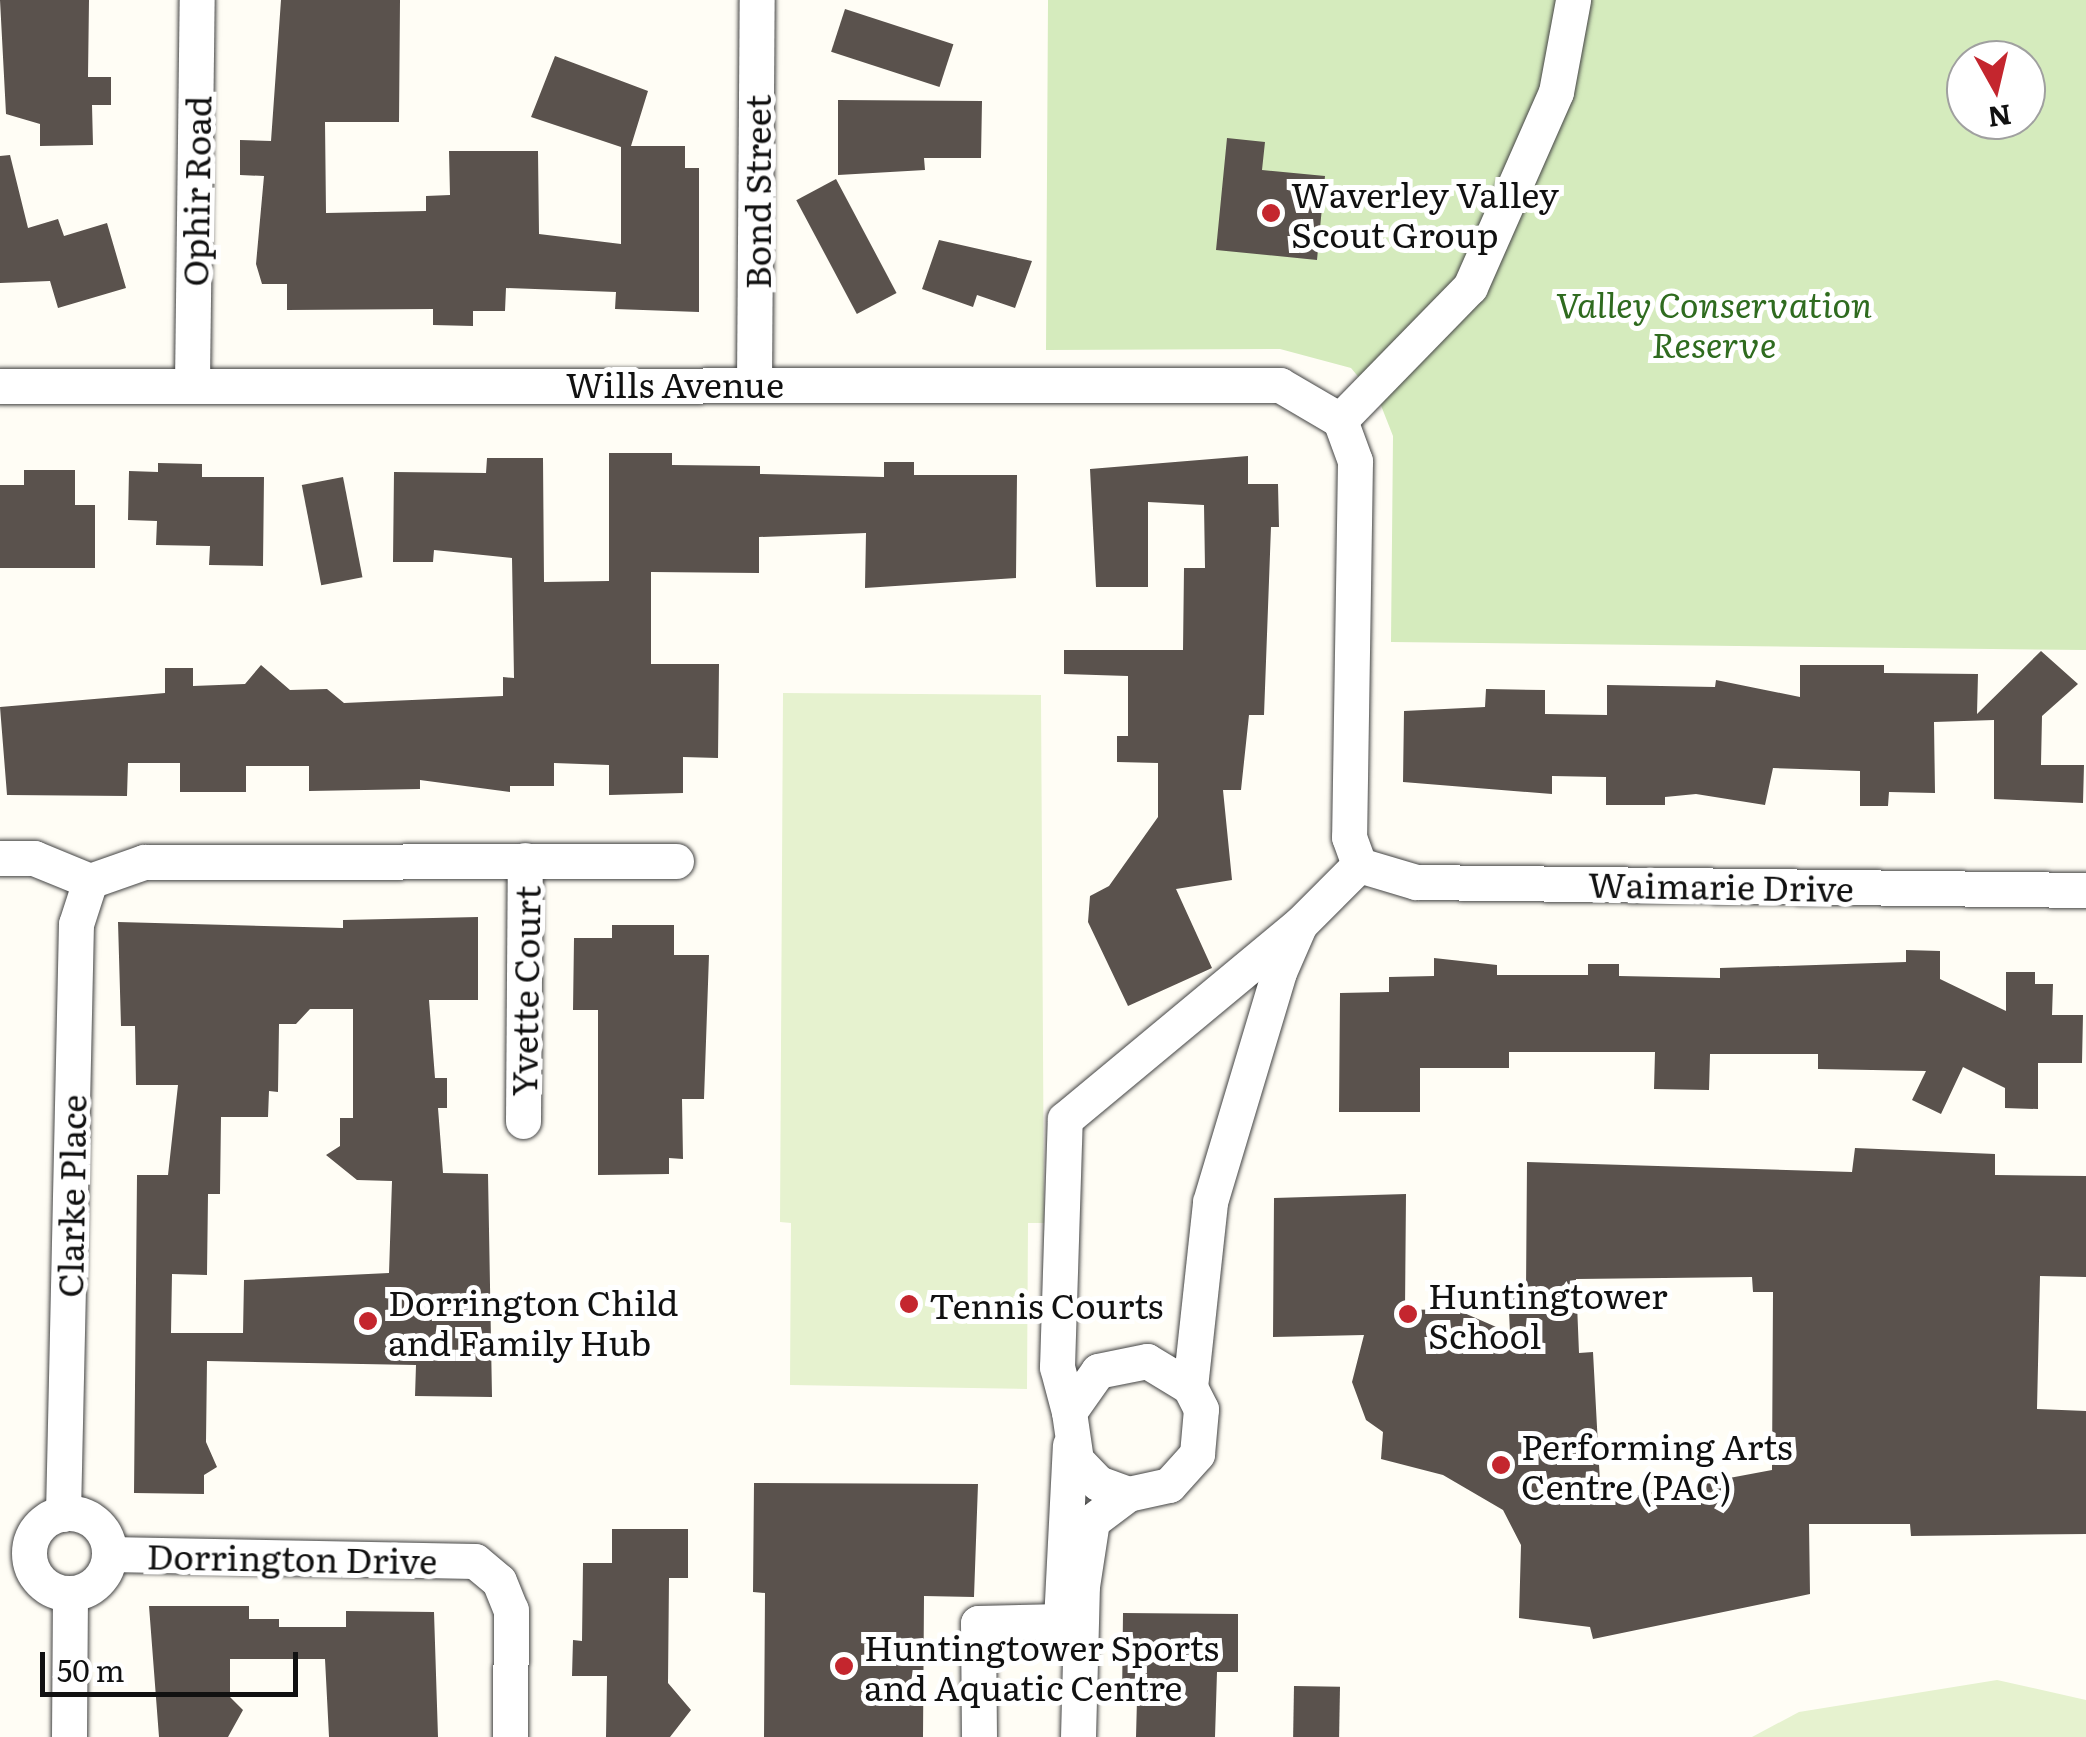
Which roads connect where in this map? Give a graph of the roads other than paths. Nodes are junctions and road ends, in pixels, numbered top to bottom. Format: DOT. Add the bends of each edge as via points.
graph roads {
  1 [pos="197,0"];
  2 [pos="757,0"];
  3 [pos="1573,0"];
  4 [pos="192,382"];
  5 [pos="754,383"];
  6 [pos="0,386"];
  7 [pos="1340,420"];
  8 [pos="0,858"];
  9 [pos="525,860"];
  10 [pos="676,860"];
  11 [pos="1359,865"];
  12 [pos="90,881"];
  13 [pos="2086,890"];
  14 [pos="1300,924"];
  15 [pos="523,1122"];
  16 [pos="1190,1387"];
  17 [pos="1070,1429"];
  18 [pos="1128,1494"];
  19 [pos="63,1514"];
  20 [pos="14,1551"];
  21 [pos="108,1554"];
  22 [pos="70,1593"];
  23 [pos="69,1737"];
  24 [pos="510,1737"];
  25 [pos="980,1737"];
  26 [pos="1078,1737"];
  1 -- 4 [label="street, Ophir Road"];
  2 -- 5 [label="street, Bond Street"];
  3 -- 7 [label="street" via="1556,92 1470,287"];
  4 -- 5 [label="street, Wills Avenue"];
  4 -- 6 [label="street, Wills Avenue"];
  5 -- 7 [label="street, Wills Avenue" via="1280,385"];
  7 -- 11 [label="street" via="1355,461 1349,836"];
  8 -- 12 [label="street" via="34,858"];
  9 -- 10 [label="street"];
  9 -- 12 [label="street" via="144,862"];
  9 -- 15 [label="street, Yvette Court"];
  11 -- 13 [label="street, Waimarie Drive" via="1416,882"];
  11 -- 14 [label="street"];
  12 -- 19 [label="street, Clarke Place" via="76,924"];
  14 -- 16 [label="street" via="1210,1202"];
  14 -- 17 [label="street" via="1066,1118 1057,1366"];
  16 -- 17 [label="street" via="1171,1370 1122,1361 1098,1371"];
  16 -- 18 [label="street" via="1201,1409 1198,1454 1169,1486"];
  17 -- 18 [label="street" via="1086,1473"];
  17 -- 25 [label="street" via="1061,1621 978,1623"];
  18 -- 26 [label="street" via="1092,1520"];
  19 -- 20 [label="street"];
  19 -- 21 [label="street" via="97,1525"];
  20 -- 22 [label="street" via="44,1584"];
  21 -- 22 [label="street" via="99,1579"];
  21 -- 24 [label="street, Dorrington Drive" via="475,1561 499,1581 510,1610"];
  22 -- 23 [label="street"];
}
